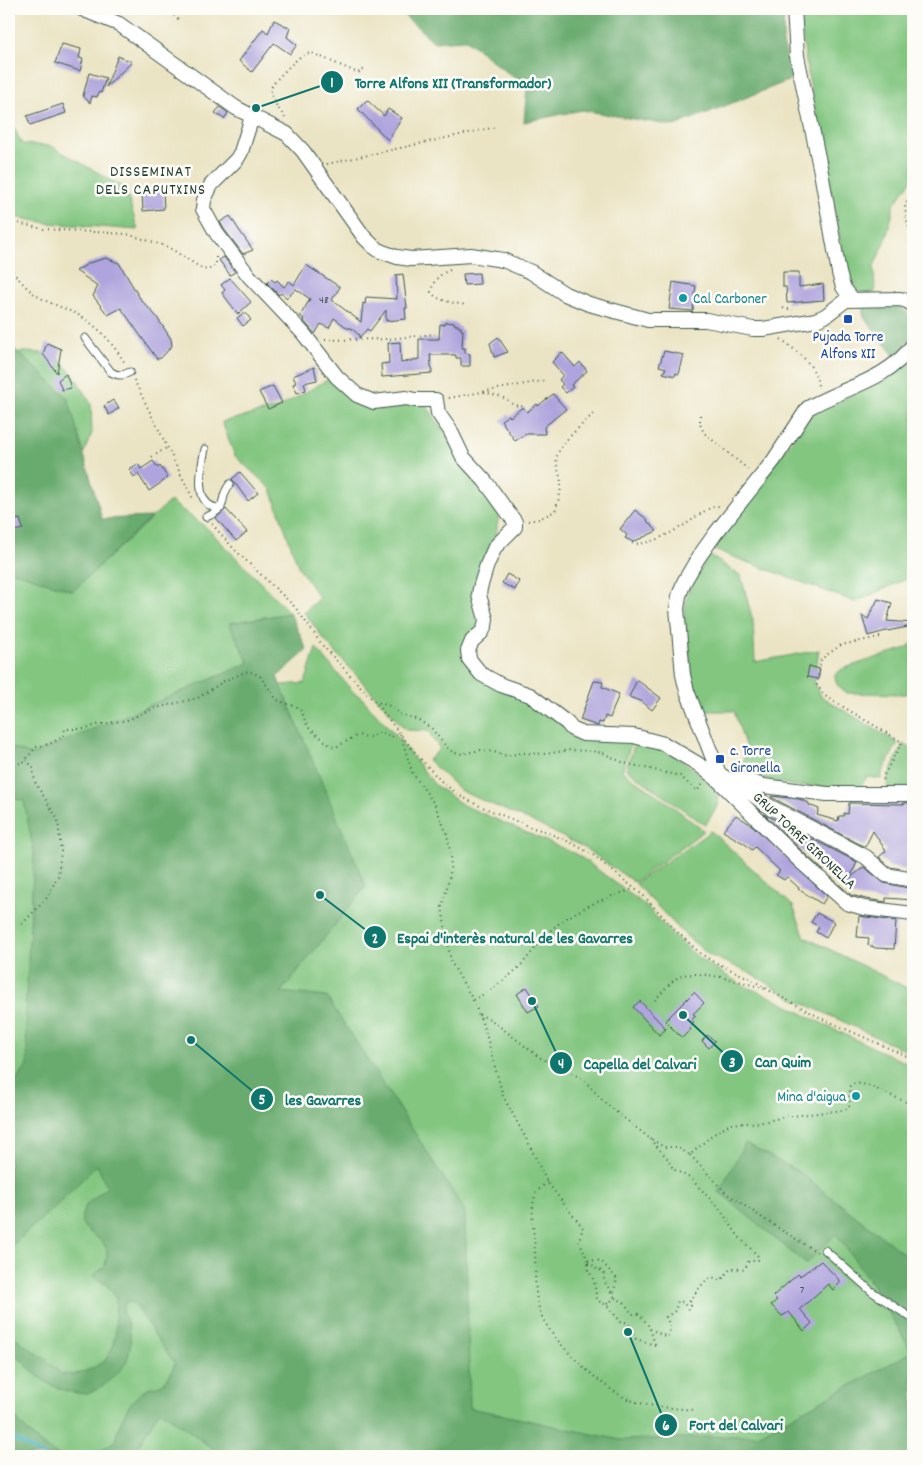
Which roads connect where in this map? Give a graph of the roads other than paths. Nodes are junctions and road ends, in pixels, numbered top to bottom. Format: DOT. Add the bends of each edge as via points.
graph roads {
  1 [pos="82,9"];
  2 [pos="794,9"];
  3 [pos="252,117"];
  4 [pos="852,300"];
  5 [pos="913,305"];
  6 [pos="84,338"];
  7 [pos="913,345"];
  8 [pos="130,372"];
  9 [pos="205,449"];
  10 [pos="230,484"];
  11 [pos="221,508"];
  12 [pos="206,517"];
  13 [pos="716,776"];
  14 [pos="913,794"];
  15 [pos="913,880"];
  16 [pos="913,914"];
  17 [pos="822,1252"];
  18 [pos="913,1319"];
  1 -- 3 [label="street" via="119,24"];
  2 -- 4 [label="street" via="797,56 839,273"];
  3 -- 4 [label="street" via="288,134 364,236 380,251 397,257 411,259 471,254 503,260 531,272 565,294 640,320 706,320 753,329 774,328 825,316 846,300"];
  3 -- 13 [label="street" via="241,152 211,186 204,200 203,209 217,234 337,377 357,394 374,402 406,398 436,400 438,413 464,457 516,524 495,547 487,565 479,595 485,626 468,651 473,666 487,679 537,699 576,731 657,741"];
  4 -- 5 [label="street" via="900,299"];
  6 -- 8 [label="lane" via="111,372 123,375"];
  7 -- 13 [label="street" via="899,360 866,382 819,401 803,413 759,479 715,534 682,588 678,609 686,691"];
  9 -- 11 [label="lane" via="200,476 202,493 210,506"];
  10 -- 11 [label="lane"];
  11 -- 12 [label="lane"];
  13 -- 14 [label="street, GRUP TORRE GIRONELLA" via="827,794"];
  13 -- 15 [label="street, GRUP TORRE GIRONELLA" via="866,857 886,875"];
  13 -- 16 [label="street, GRUP TORRE GIRONELLA" via="798,860 847,902 864,908"];
  17 -- 18 [label="lane"];
}
